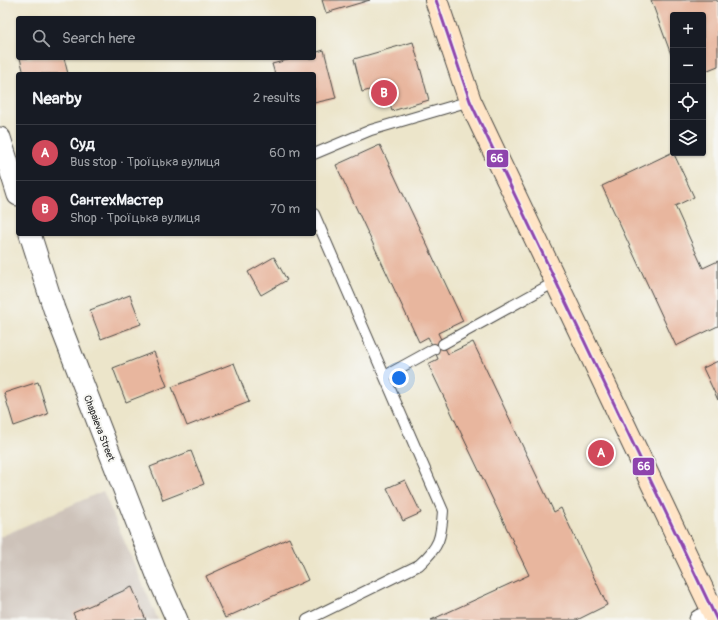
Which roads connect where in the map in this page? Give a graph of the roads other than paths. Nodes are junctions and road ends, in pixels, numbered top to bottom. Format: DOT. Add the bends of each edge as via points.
graph roads {
  1 [pos="436,0"];
  2 [pos="470,101"];
  3 [pos="0,138"];
  4 [pos="316,153"];
  5 [pos="16,189"];
  6 [pos="316,219"];
  7 [pos="31,236"];
  8 [pos="555,282"];
  9 [pos="443,344"];
  10 [pos="434,349"];
  11 [pos="384,376"];
  12 [pos="712,617"];
  13 [pos="177,620"];
  14 [pos="307,620"];
  1 -- 2 [label="main road"];
  2 -- 4 [label="lane" via="371,130"];
  2 -- 8 [label="main road"];
  3 -- 5 [label="street"];
  6 -- 11 [label="lane"];
  7 -- 13 [label="street, Chapaieva Street" via="54,309 157,575"];
  8 -- 9 [label="lane"];
  8 -- 12 [label="main road"];
  10 -- 11 [label="lane"];
  11 -- 14 [label="lane" via="443,511 438,543 419,565"];
}
